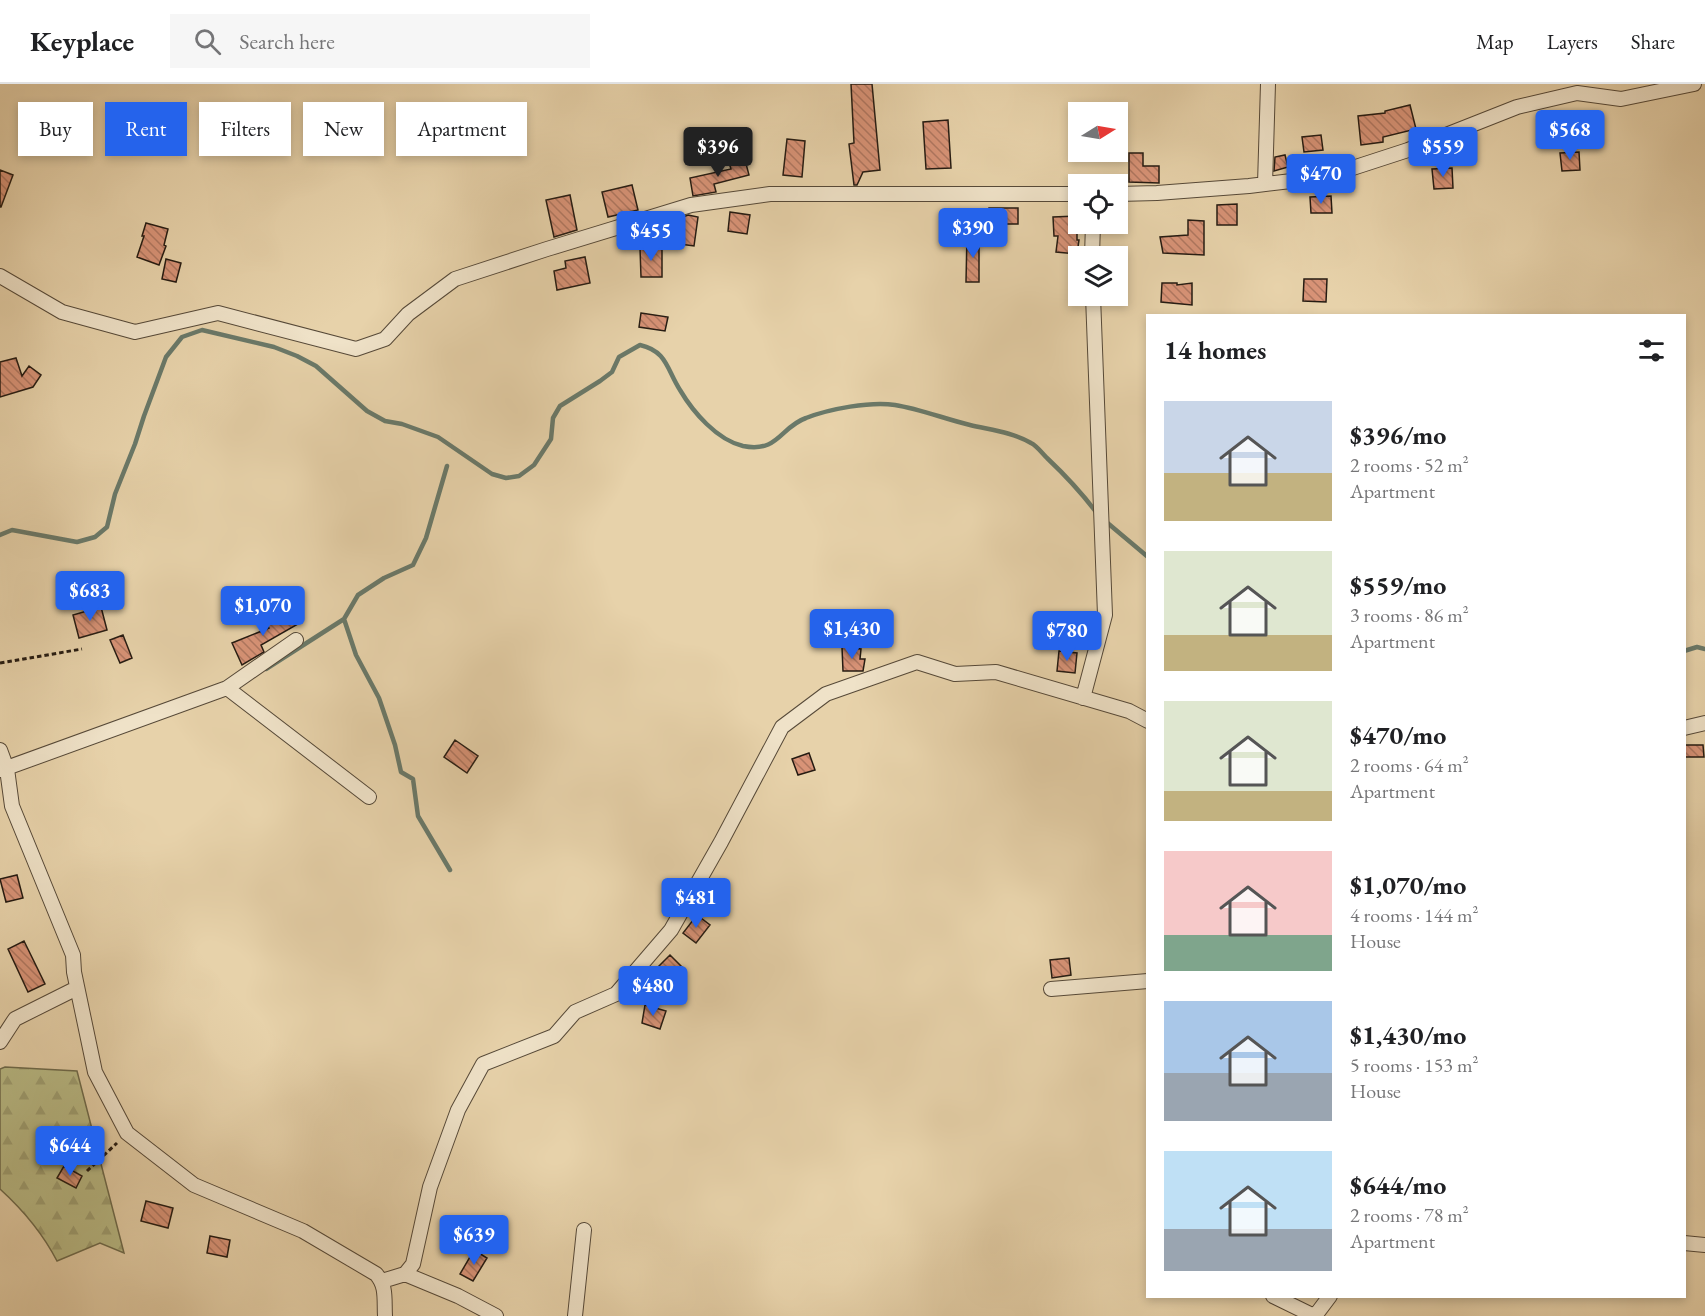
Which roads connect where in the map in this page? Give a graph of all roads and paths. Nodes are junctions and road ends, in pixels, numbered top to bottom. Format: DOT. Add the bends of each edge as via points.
graph roads {
  1 [pos="1268,84"];
  2 [pos="1694,84"];
  3 [pos="1264,184"];
  4 [pos="1068,194"];
  5 [pos="1128,194"];
  6 [pos="0,276"];
  7 [pos="1093,306"];
  8 [pos="296,640"];
  9 [pos="82,649"];
  10 [pos="0,663"];
  11 [pos="227,688"];
  12 [pos="1083,698"];
  13 [pos="1146,720"];
  14 [pos="1705,723"];
  15 [pos="1686,728"];
  16 [pos="0,750"];
  17 [pos="4,770"];
  18 [pos="369,797"];
  19 [pos="1146,981"];
  20 [pos="77,988"];
  21 [pos="1051,989"];
  22 [pos="0,1042"];
  23 [pos="127,1133"];
  24 [pos="87,1171"];
  25 [pos="584,1230"];
  26 [pos="1686,1243"];
  27 [pos="1705,1245"];
  28 [pos="405,1274"];
  29 [pos="382,1281"];
  30 [pos="1277,1298"];
  31 [pos="1328,1298"];
  32 [pos="384,1316"];
  33 [pos="496,1316"];
  34 [pos="575,1316"];
  35 [pos="1315,1316"];
  1 -- 3 [label="street"];
  2 -- 3 [label="street" via="1621,99 1578,93 1517,106 1408,150 1325,177"];
  3 -- 5 [label="street"];
  4 -- 6 [label="street" via="770,194 691,205 455,279 408,314 385,339 356,349 218,313 135,332 62,312"];
  7 -- 12 [label="street" via="1105,615"];
  8 -- 11 [label="street"];
  9 -- 10 [label="path"];
  11 -- 17 [label="street"];
  11 -- 18 [label="street"];
  12 -- 13 [label="street"];
  12 -- 28 [label="street" via="996,672 955,674 917,662 826,694 782,726 671,930 616,994 575,1012 554,1036 483,1064 458,1110 430,1187 414,1264"];
  14 -- 15 [label="street"];
  16 -- 17 [label="street"];
  17 -- 20 [label="street" via="12,807 73,955"];
  19 -- 21 [label="street"];
  20 -- 22 [label="street" via="15,1019"];
  20 -- 23 [label="street" via="95,1071"];
  23 -- 24 [label="path"];
  23 -- 29 [label="street" via="194,1185 303,1231"];
  25 -- 34 [label="street"];
  26 -- 27 [label="street"];
  28 -- 29 [label="street"];
  28 -- 33 [label="street"];
  29 -- 32 [label="street"];
  30 -- 35 [label="street"];
  31 -- 35 [label="street"];
}
